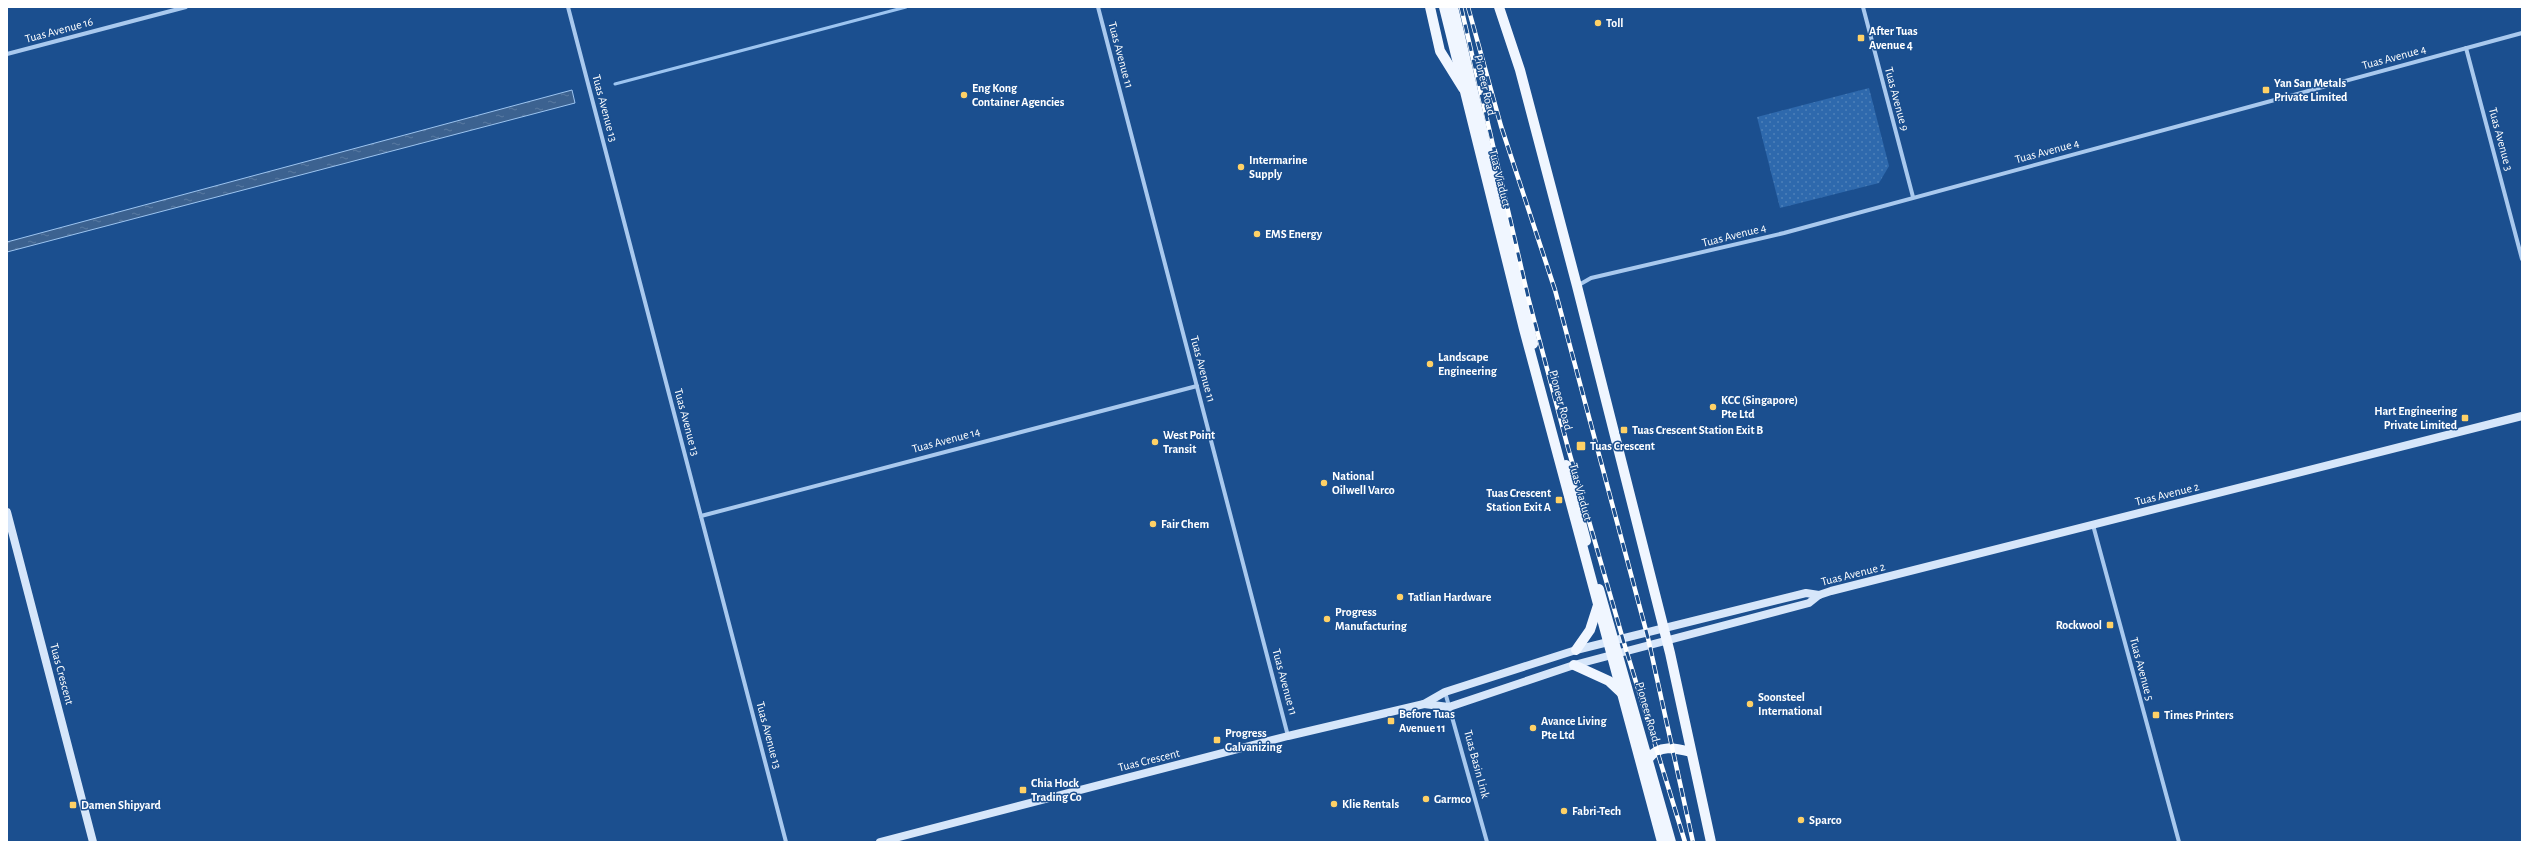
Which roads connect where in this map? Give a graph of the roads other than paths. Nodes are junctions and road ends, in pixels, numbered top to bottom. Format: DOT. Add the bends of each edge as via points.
graph roads {
  1 [pos="186,7"];
  2 [pos="568,7"];
  3 [pos="1098,7"];
  4 [pos="1430,7"];
  5 [pos="1444,7"];
  6 [pos="1453,7"];
  7 [pos="1499,7"];
  8 [pos="1504,7"];
  9 [pos="1863,7"];
  10 [pos="2522,33"];
  11 [pos="2466,48"];
  12 [pos="7,54"];
  13 [pos="1517,62"];
  14 [pos="1465,92"];
  15 [pos="1913,197"];
  16 [pos="2522,259"];
  17 [pos="1577,286"];
  18 [pos="1197,386"];
  19 [pos="2522,416"];
  20 [pos="7,512"];
  21 [pos="701,516"];
  22 [pos="2093,524"];
  23 [pos="1818,595"];
  24 [pos="1601,596"];
  25 [pos="1663,627"];
  26 [pos="1614,640"];
  27 [pos="1667,642"];
  28 [pos="1576,650"];
  29 [pos="1618,655"];
  30 [pos="1574,665"];
  31 [pos="1445,692"];
  32 [pos="1631,701"];
  33 [pos="1424,704"];
  34 [pos="1449,707"];
  35 [pos="1288,736"];
  36 [pos="1691,752"];
  37 [pos="1648,759"];
  38 [pos="93,842"];
  39 [pos="786,842"];
  40 [pos="880,842"];
  41 [pos="1487,842"];
  42 [pos="1662,842"];
  43 [pos="1671,842"];
  44 [pos="1711,842"];
  45 [pos="2178,842"];
  1 -- 12 [label="street, Tuas Avenue 16"];
  2 -- 21 [label="street, Tuas Avenue 13"];
  3 -- 18 [label="street, Tuas Avenue 11"];
  4 -- 14 [label="main road" via="1440,51"];
  5 -- 14 [label="main road, Tuas Viaduct, bridge"];
  6 -- 24 [label="main road, Pioneer Road" via="1540,374"];
  7 -- 13 [label="main road"];
  8 -- 13 [label="main road"];
  9 -- 15 [label="street, Tuas Avenue 9"];
  10 -- 11 [label="street, Tuas Avenue 4"];
  11 -- 15 [label="street, Tuas Avenue 4"];
  11 -- 16 [label="street, Tuas Avenue 3"];
  13 -- 17 [label="main road"];
  14 -- 42 [label="main road, Tuas Viaduct, bridge" via="1530,352"];
  15 -- 17 [label="street, Tuas Avenue 4" via="1784,233 1591,278"];
  17 -- 25 [label="main road"];
  18 -- 21 [label="street, Tuas Avenue 14"];
  18 -- 35 [label="street, Tuas Avenue 11"];
  19 -- 22 [label="street, Tuas Avenue 2"];
  20 -- 38 [label="street, Tuas Crescent"];
  21 -- 39 [label="street, Tuas Avenue 13"];
  22 -- 23 [label="street, Tuas Avenue 2"];
  22 -- 45 [label="street, Tuas Avenue 5"];
  23 -- 25 [label="street, Tuas Avenue 2" via="1806,593"];
  23 -- 27 [label="street, Tuas Avenue 2" via="1809,603"];
  24 -- 26 [label="main road, Pioneer Road"];
  24 -- 28 [label="main road" via="1590,630"];
  25 -- 26 [label="street, Tuas Crescent"];
  25 -- 27 [label="main road"];
  26 -- 28 [label="street, Tuas Crescent"];
  26 -- 29 [label="main road, Pioneer Road"];
  27 -- 29 [label="street, Tuas Avenue 2"];
  27 -- 36 [label="main road"];
  28 -- 31 [label="street, Tuas Crescent"];
  29 -- 30 [label="street, Tuas Crescent"];
  29 -- 32 [label="main road, Pioneer Road"];
  30 -- 32 [label="main road" via="1609,681"];
  30 -- 34 [label="street, Tuas Crescent"];
  31 -- 33 [label="street, Tuas Crescent"];
  31 -- 34 [label="street, Tuas Basin Link"];
  32 -- 37 [label="main road, Pioneer Road"];
  33 -- 34 [label="street, Tuas Crescent"];
  33 -- 35 [label="street, Tuas Crescent"];
  34 -- 41 [label="street, Tuas Basin Link" via="1458,731"];
  35 -- 40 [label="street, Tuas Crescent"];
  36 -- 37 [label="main road" via="1666,748 1656,751"];
  36 -- 44 [label="main road"];
  37 -- 43 [label="main road, Pioneer Road"];
}
